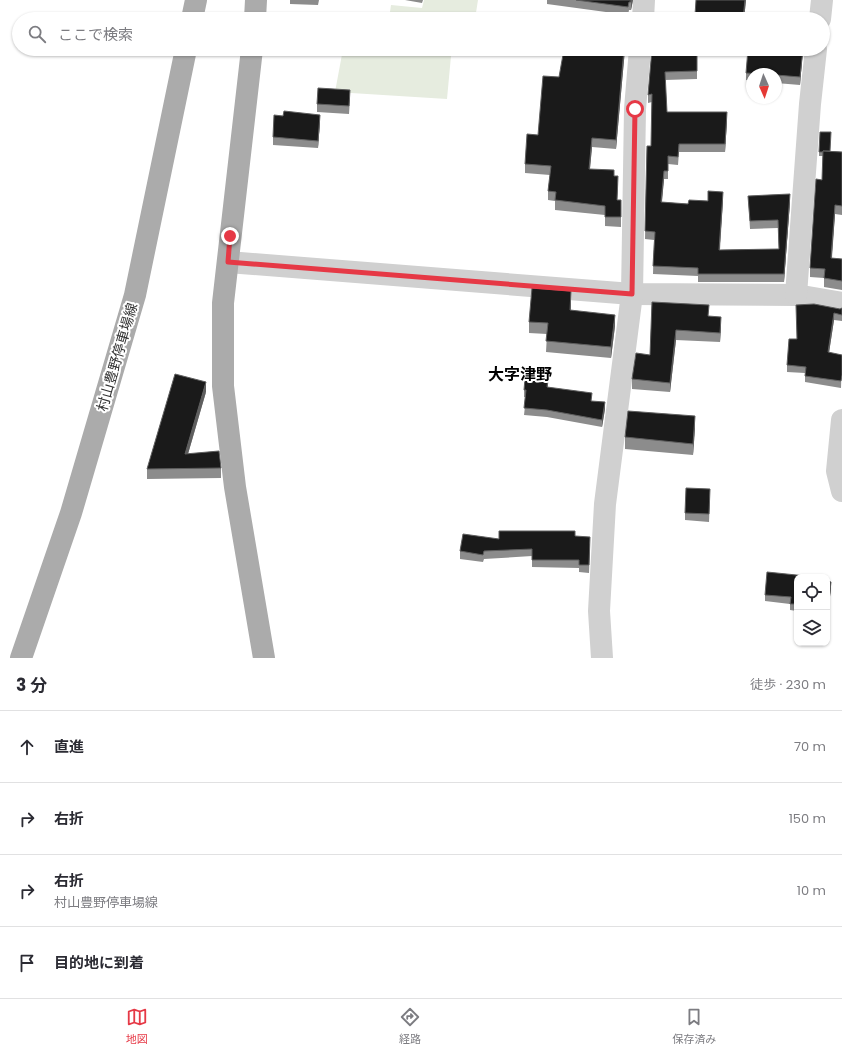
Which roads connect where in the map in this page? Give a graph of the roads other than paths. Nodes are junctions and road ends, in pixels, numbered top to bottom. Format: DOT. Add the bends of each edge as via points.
graph roads {
  1 [pos="196,0"];
  2 [pos="256,0"];
  3 [pos="644,0"];
  4 [pos="822,0"];
  5 [pos="193,12"];
  6 [pos="255,12"];
  7 [pos="643,12"];
  8 [pos="821,12"];
  9 [pos="185,56"];
  10 [pos="251,56"];
  11 [pos="639,56"];
  12 [pos="815,56"];
  13 [pos="228,262"];
  14 [pos="632,294"];
  15 [pos="796,295"];
  16 [pos="842,303"];
  17 [pos="842,420"];
  18 [pos="842,491"];
  19 [pos="21,658"];
  20 [pos="264,658"];
  21 [pos="602,658"];
  1 -- 5 [label="main road"];
  2 -- 6 [label="main road"];
  3 -- 7 [label="street"];
  4 -- 8 [label="street"];
  9 -- 19 [label="main road, 村山豊野停車場線" via="135,295 71,513"];
  10 -- 13 [label="main road"];
  11 -- 14 [label="street" via="635,109"];
  12 -- 15 [label="street"];
  13 -- 14 [label="street"];
  13 -- 20 [label="main road" via="223,303 223,386 236,487"];
  14 -- 15 [label="street"];
  14 -- 21 [label="street" via="605,504 599,611"];
  15 -- 16 [label="street"];
  17 -- 18 [label="street" via="837,471"];
}
